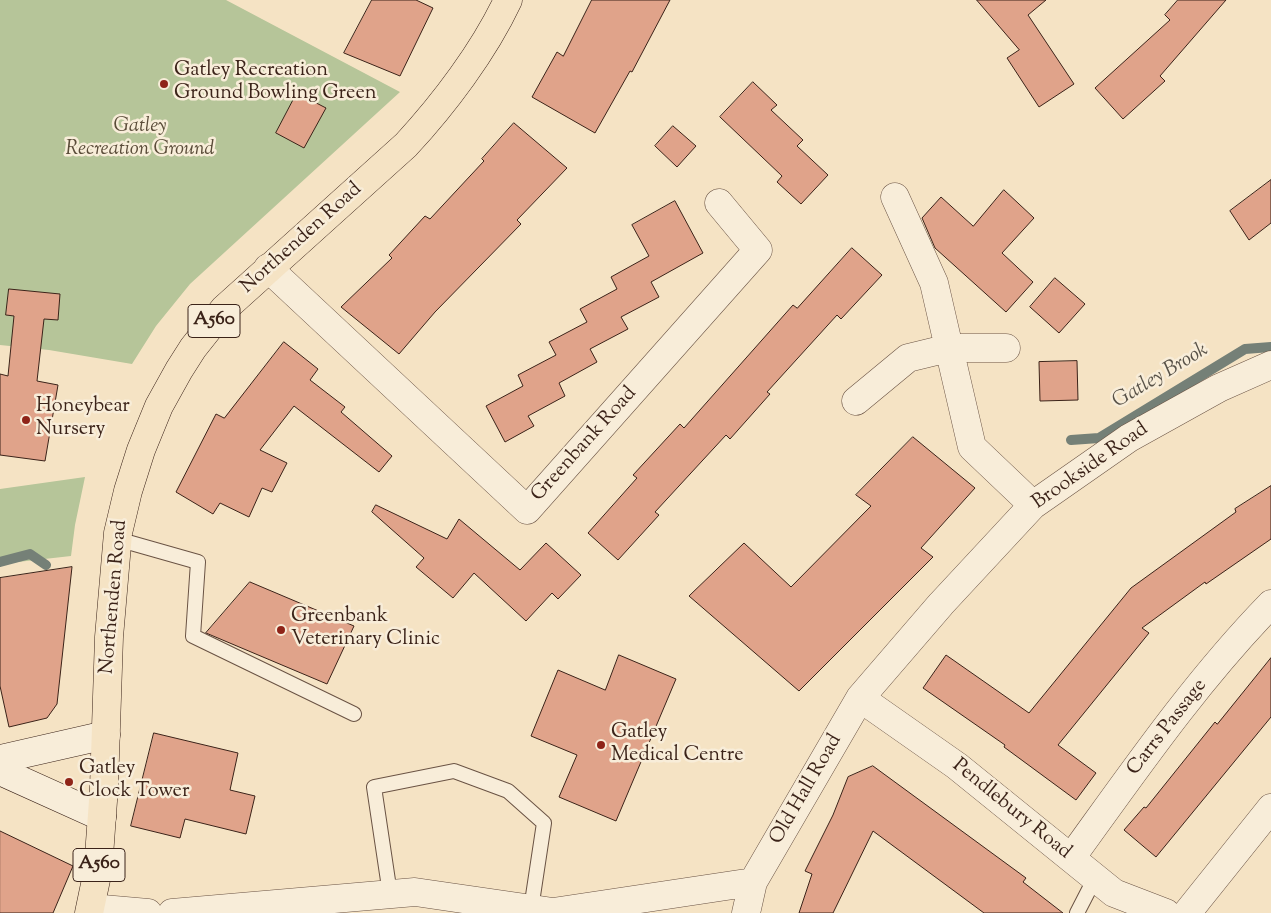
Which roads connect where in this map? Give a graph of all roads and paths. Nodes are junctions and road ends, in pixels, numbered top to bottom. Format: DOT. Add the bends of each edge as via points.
graph roads {
  1 [pos="508,0"];
  2 [pos="895,197"];
  3 [pos="720,204"];
  4 [pos="268,268"];
  5 [pos="949,348"];
  6 [pos="1006,348"];
  7 [pos="1271,365"];
  8 [pos="856,401"];
  9 [pos="1033,505"];
  10 [pos="117,539"];
  11 [pos="1271,604"];
  12 [pos="860,698"];
  13 [pos="354,714"];
  14 [pos="106,735"];
  15 [pos="0,759"];
  16 [pos="0,770"];
  17 [pos="1271,808"];
  18 [pos="102,817"];
  19 [pos="1071,858"];
  20 [pos="1095,878"];
  21 [pos="753,882"];
  22 [pos="390,894"];
  23 [pos="90,910"];
  24 [pos="546,911"];
  25 [pos="148,913"];
  26 [pos="172,913"];
  27 [pos="746,913"];
  28 [pos="1077,913"];
  29 [pos="1166,913"];
  30 [pos="1188,913"];
  1 -- 4 [label="main road, Northenden Road / A560" via="473,59 406,145"];
  2 -- 5 [label="street" via="934,283"];
  3 -- 4 [label="street, Greenbank Road" via="758,250 527,510"];
  4 -- 10 [label="main road, Northenden Road / A560" via="224,309 179,370 140,450"];
  5 -- 6 [label="street"];
  5 -- 8 [label="street" via="908,358"];
  5 -- 9 [label="street" via="972,447"];
  7 -- 9 [label="street, Brookside Road" via="1219,388 1129,438"];
  9 -- 12 [label="street, Brookside Road"];
  10 -- 13 [label="lane" via="198,562 193,636"];
  10 -- 14 [label="main road, Northenden Road / A560"];
  11 -- 19 [label="street, Carrs Passage" via="1242,634 1163,732"];
  12 -- 19 [label="street, Pendlebury Road" via="957,766"];
  12 -- 21 [label="street, Old Hall Road"];
  14 -- 15 [label="street"];
  14 -- 18 [label="main road, A560"];
  16 -- 18 [label="street"];
  17 -- 30 [label="street"];
  18 -- 23 [label="main road, A560" via="98,870"];
  19 -- 20 [label="street, Pendlebury Road"];
  20 -- 28 [label="lane"];
  20 -- 29 [label="street, Pendlebury Road" via="1114,893"];
  21 -- 24 [label="street"];
  21 -- 27 [label="street, Old Hall Road"];
  22 -- 24 [label="street" via="416,892"];
  22 -- 24 [label="lane" via="374,787 454,771 508,791 544,823"];
  22 -- 26 [label="street"];
  23 -- 25 [label="street"];
}
